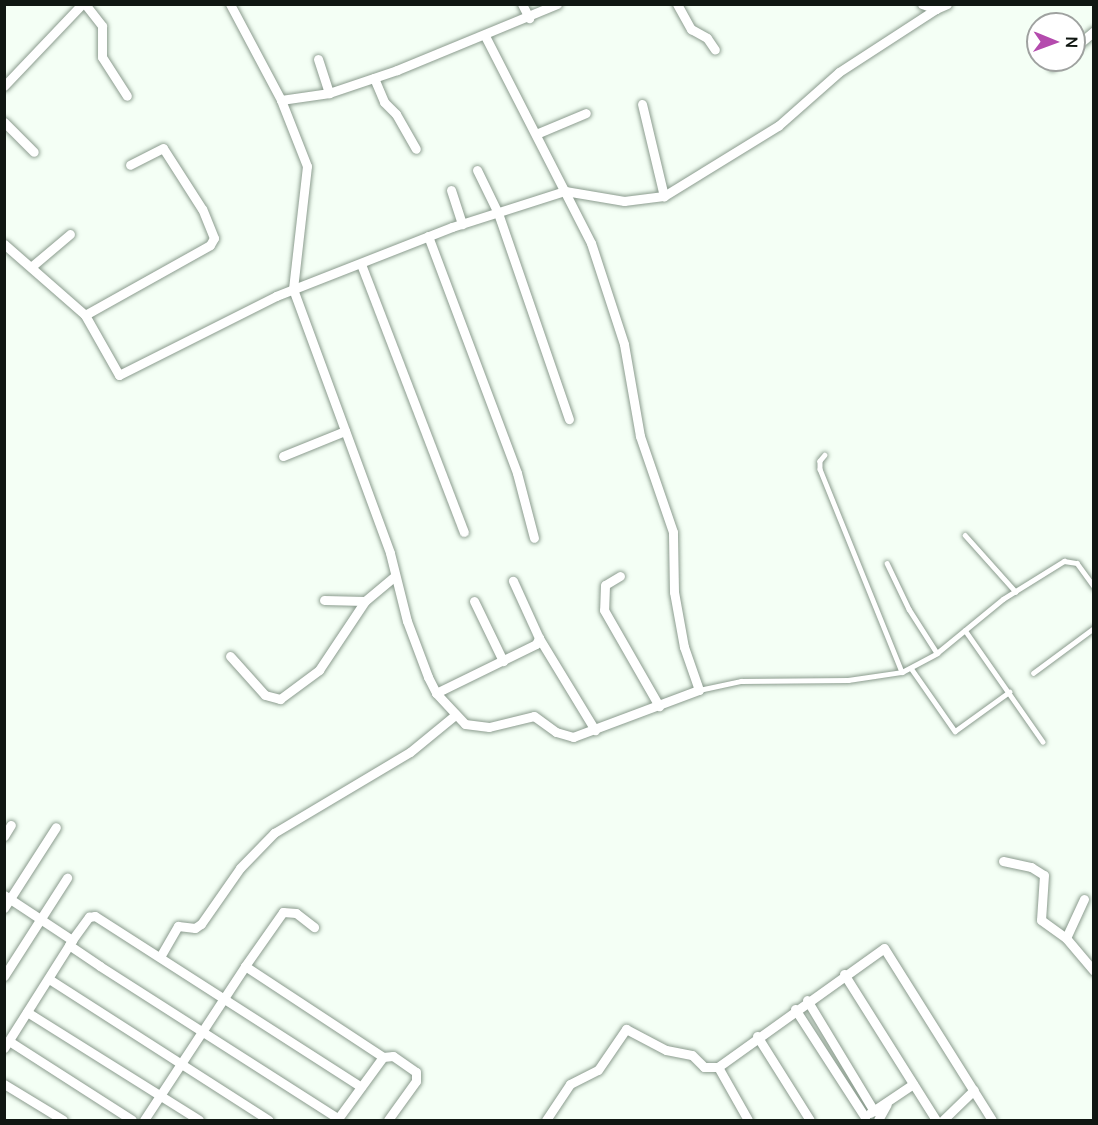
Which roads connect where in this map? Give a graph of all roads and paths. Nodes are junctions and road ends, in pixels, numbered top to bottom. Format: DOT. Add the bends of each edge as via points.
graph roads {
  1 [pos="83,4"];
  2 [pos="230,4"];
  3 [pos="522,4"];
  4 [pos="557,4"];
  5 [pos="677,4"];
  6 [pos="922,4"];
  7 [pos="947,4"];
  8 [pos="936,9"];
  9 [pos="529,18"];
  10 [pos="485,36"];
  11 [pos="715,50"];
  12 [pos="318,59"];
  13 [pos="374,78"];
  14 [pos="4,86"];
  15 [pos="329,93"];
  16 [pos="127,96"];
  17 [pos="281,100"];
  18 [pos="642,104"];
  19 [pos="586,113"];
  20 [pos="4,122"];
  21 [pos="536,134"];
  22 [pos="416,149"];
  23 [pos="34,152"];
  24 [pos="130,165"];
  25 [pos="477,170"];
  26 [pos="451,190"];
  27 [pos="565,191"];
  28 [pos="664,196"];
  29 [pos="498,213"];
  30 [pos="462,224"];
  31 [pos="70,234"];
  32 [pos="428,236"];
  33 [pos="4,244"];
  34 [pos="361,264"];
  35 [pos="31,267"];
  36 [pos="293,289"];
  37 [pos="85,315"];
  38 [pos="569,419"];
  39 [pos="345,431"];
  40 [pos="825,455"];
  41 [pos="283,456"];
  42 [pos="464,532"];
  43 [pos="965,535"];
  44 [pos="534,538"];
  45 [pos="887,563"];
  46 [pos="395,576"];
  47 [pos="620,576"];
  48 [pos="513,581"];
  49 [pos="1094,586"];
  50 [pos="1016,592"];
  51 [pos="324,600"];
  52 [pos="365,601"];
  53 [pos="474,601"];
  54 [pos="1094,628"];
  55 [pos="965,630"];
  56 [pos="539,638"];
  57 [pos="937,653"];
  58 [pos="230,656"];
  59 [pos="503,661"];
  60 [pos="911,668"];
  61 [pos="902,672"];
  62 [pos="1033,673"];
  63 [pos="699,690"];
  64 [pos="1009,692"];
  65 [pos="436,693"];
  66 [pos="658,706"];
  67 [pos="455,715"];
  68 [pos="595,730"];
  69 [pos="1043,741"];
  70 [pos="11,825"];
  71 [pos="56,828"];
  72 [pos="4,836"];
  73 [pos="1003,861"];
  74 [pos="67,878"];
  75 [pos="8,897"];
  76 [pos="1084,898"];
  77 [pos="4,908"];
  78 [pos="42,919"];
  79 [pos="314,927"];
  80 [pos="1066,938"];
  81 [pos="71,943"];
  82 [pos="160,957"];
  83 [pos="245,966"];
  84 [pos="1094,971"];
  85 [pos="844,974"];
  86 [pos="4,975"];
  87 [pos="49,980"];
  88 [pos="223,998"];
  89 [pos="807,1000"];
  90 [pos="795,1009"];
  91 [pos="27,1012"];
  92 [pos="202,1031"];
  93 [pos="757,1036"];
  94 [pos="7,1045"];
  95 [pos="383,1057"];
  96 [pos="181,1064"];
  97 [pos="718,1067"];
  98 [pos="4,1084"];
  99 [pos="913,1084"];
  100 [pos="361,1087"];
  101 [pos="974,1090"];
  102 [pos="160,1095"];
  103 [pos="887,1104"];
  104 [pos="874,1110"];
  105 [pos="863,1119"];
  106 [pos="63,1120"];
  107 [pos="132,1120"];
  108 [pos="144,1120"];
  109 [pos="200,1120"];
  110 [pos="269,1120"];
  111 [pos="338,1120"];
  112 [pos="388,1120"];
  113 [pos="546,1120"];
  114 [pos="748,1120"];
  115 [pos="810,1120"];
  116 [pos="878,1120"];
  117 [pos="936,1120"];
  118 [pos="943,1120"];
  119 [pos="992,1120"];
  1 -- 14 [label="street"];
  1 -- 16 [label="street" via="102,26 102,57"];
  2 -- 17 [label="street"];
  3 -- 9 [label="street"];
  4 -- 9 [label="street"];
  5 -- 11 [label="street" via="690,28 707,38"];
  6 -- 8 [label="street"];
  7 -- 8 [label="street"];
  8 -- 28 [label="street" via="840,72 778,126"];
  9 -- 10 [label="street"];
  10 -- 13 [label="street"];
  10 -- 21 [label="street" via="501,74"];
  12 -- 15 [label="street"];
  13 -- 15 [label="street"];
  13 -- 22 [label="street" via="384,102 396,114"];
  15 -- 17 [label="street"];
  17 -- 36 [label="street" via="307,166"];
  18 -- 28 [label="street"];
  19 -- 21 [label="street"];
  20 -- 23 [label="street"];
  21 -- 27 [label="street"];
  24 -- 37 [label="street" via="163,148 202,209 214,238 210,246"];
  25 -- 29 [label="street"];
  26 -- 30 [label="street"];
  27 -- 28 [label="street" via="624,201"];
  27 -- 29 [label="street"];
  27 -- 63 [label="street" via="591,243 624,344 640,436 674,532 674,592 684,647"];
  29 -- 30 [label="street"];
  29 -- 38 [label="street"];
  30 -- 32 [label="street"];
  31 -- 35 [label="street"];
  32 -- 34 [label="street"];
  32 -- 44 [label="street" via="517,473"];
  33 -- 35 [label="street"];
  34 -- 36 [label="street"];
  34 -- 42 [label="street"];
  35 -- 37 [label="street"];
  36 -- 37 [label="street" via="119,375"];
  36 -- 39 [label="street"];
  39 -- 41 [label="street"];
  39 -- 46 [label="street"];
  40 -- 61 [label="lane" via="820,469"];
  43 -- 50 [label="lane"];
  45 -- 57 [label="lane" via="909,609"];
  46 -- 52 [label="street"];
  46 -- 65 [label="street" via="407,621"];
  47 -- 66 [label="street" via="605,585 604,610"];
  48 -- 56 [label="street"];
  49 -- 50 [label="lane" via="1077,564 1067,560"];
  50 -- 55 [label="lane"];
  51 -- 52 [label="street"];
  52 -- 58 [label="street" via="319,670 280,699 265,695"];
  53 -- 59 [label="street"];
  54 -- 62 [label="lane"];
  55 -- 57 [label="lane"];
  55 -- 64 [label="lane"];
  56 -- 59 [label="street" via="536,644"];
  56 -- 68 [label="street"];
  57 -- 60 [label="lane"];
  59 -- 65 [label="street"];
  60 -- 61 [label="lane"];
  60 -- 64 [label="lane" via="955,731"];
  61 -- 63 [label="lane" via="848,680 741,681"];
  63 -- 66 [label="street"];
  64 -- 69 [label="lane"];
  65 -- 67 [label="street"];
  66 -- 68 [label="street"];
  67 -- 68 [label="street" via="465,724 480,727 526,715 566,736"];
  67 -- 82 [label="street" via="410,752 274,833 240,868 201,924 195,928 178,926"];
  70 -- 72 [label="street"];
  71 -- 75 [label="street"];
  73 -- 80 [label="street" via="1031,867 1044,875 1041,920"];
  74 -- 78 [label="street"];
  75 -- 77 [label="street"];
  75 -- 78 [label="street"];
  76 -- 80 [label="street"];
  78 -- 81 [label="street"];
  78 -- 86 [label="street"];
  79 -- 83 [label="street" via="296,913 283,912"];
  80 -- 84 [label="street"];
  81 -- 82 [label="street" via="94,915"];
  81 -- 87 [label="street"];
  81 -- 92 [label="street"];
  82 -- 88 [label="street"];
  83 -- 88 [label="street"];
  83 -- 95 [label="street"];
  85 -- 89 [label="street"];
  85 -- 99 [label="street"];
  85 -- 101 [label="street" via="878,950 888,950"];
  87 -- 91 [label="street"];
  87 -- 96 [label="street"];
  88 -- 92 [label="street"];
  88 -- 100 [label="street"];
  89 -- 90 [label="street"];
  89 -- 104 [label="street"];
  90 -- 93 [label="street"];
  90 -- 105 [label="street"];
  91 -- 94 [label="street"];
  91 -- 102 [label="street"];
  92 -- 96 [label="street"];
  92 -- 111 [label="street"];
  93 -- 97 [label="street"];
  93 -- 115 [label="street"];
  94 -- 107 [label="street"];
  95 -- 100 [label="street"];
  95 -- 112 [label="street" via="393,1056 418,1076"];
  96 -- 102 [label="street"];
  96 -- 110 [label="street"];
  97 -- 113 [label="street" via="704,1067 690,1054 666,1050 626,1029 598,1070 570,1084"];
  97 -- 114 [label="street"];
  98 -- 106 [label="street"];
  99 -- 103 [label="street"];
  99 -- 117 [label="street"];
  100 -- 111 [label="street"];
  101 -- 118 [label="street"];
  101 -- 119 [label="street"];
  102 -- 108 [label="street"];
  102 -- 109 [label="street"];
  103 -- 104 [label="street"];
  103 -- 116 [label="street"];
  104 -- 105 [label="street"];
}
